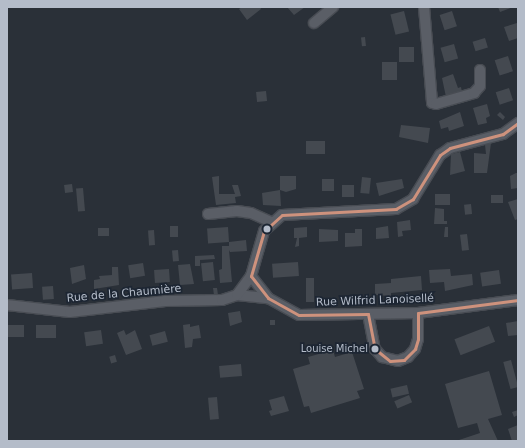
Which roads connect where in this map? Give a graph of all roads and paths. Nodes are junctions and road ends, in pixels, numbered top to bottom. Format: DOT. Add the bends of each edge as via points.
graph roads {
  1 [pos="333,7"];
  2 [pos="424,7"];
  3 [pos="314,23"];
  4 [pos="480,70"];
  5 [pos="518,123"];
  6 [pos="208,214"];
  7 [pos="271,222"];
  8 [pos="251,276"];
  9 [pos="237,295"];
  10 [pos="268,298"];
  11 [pos="518,300"];
  12 [pos="7,305"];
  13 [pos="418,313"];
  14 [pos="368,314"];
  1 -- 3 [label="street"];
  2 -- 4 [label="street" via="432,103 474,93 480,86"];
  5 -- 7 [label="street" via="503,134 450,148 440,155 413,199 396,209 295,213 282,215"];
  6 -- 7 [label="street" via="237,211 251,213"];
  7 -- 8 [label="street" via="264,232"];
  8 -- 9 [label="street"];
  8 -- 10 [label="street"];
  9 -- 10 [label="street, Rue Wilfrid Lanoisellé"];
  9 -- 12 [label="street, Rue de la Chaumière" via="222,300 166,301 70,312"];
  10 -- 14 [label="street, Rue Wilfrid Lanoisellé" via="299,315"];
  11 -- 13 [label="street, Rue Wilfrid Lanoisellé"];
  13 -- 14 [label="street, Rue Wilfrid Lanoisellé"];
  13 -- 14 [label="street" via="418,340 415,349 408,357 398,361 382,357 375,349"];
}
